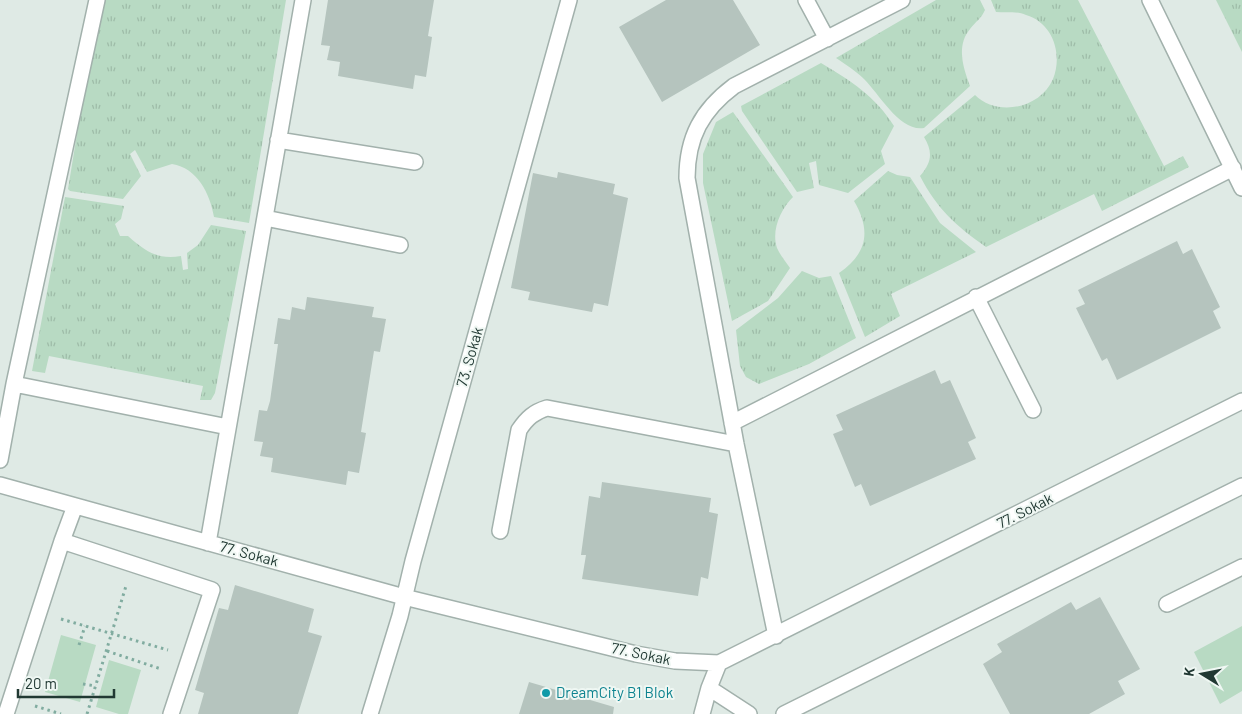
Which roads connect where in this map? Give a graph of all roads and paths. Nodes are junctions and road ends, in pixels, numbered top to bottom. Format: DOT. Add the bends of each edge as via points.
graph roads {
  1 [pos="97,0"];
  2 [pos="302,0"];
  3 [pos="569,0"];
  4 [pos="806,0"];
  5 [pos="902,0"];
  6 [pos="1150,0"];
  7 [pos="826,39"];
  8 [pos="278,140"];
  9 [pos="415,162"];
  10 [pos="1233,168"];
  11 [pos="1242,188"];
  12 [pos="265,218"];
  13 [pos="400,245"];
  14 [pos="976,297"];
  15 [pos="14,384"];
  16 [pos="1242,402"];
  17 [pos="1033,410"];
  18 [pos="732,423"];
  19 [pos="228,427"];
  20 [pos="736,444"];
  21 [pos="0,460"];
  22 [pos="0,485"];
  23 [pos="1242,486"];
  24 [pos="75,506"];
  25 [pos="500,531"];
  26 [pos="62,541"];
  27 [pos="208,543"];
  28 [pos="1242,567"];
  29 [pos="118,580"];
  30 [pos="127,583"];
  31 [pos="136,586"];
  32 [pos="404,597"];
  33 [pos="1167,604"];
  34 [pos="62,610"];
  35 [pos="59,619"];
  36 [pos="85,626"];
  37 [pos="56,628"];
  38 [pos="111,634"];
  39 [pos="776,636"];
  40 [pos="169,641"];
  41 [pos="79,645"];
  42 [pos="166,649"];
  43 [pos="107,651"];
  44 [pos="164,656"];
  45 [pos="190,656"];
  46 [pos="162,662"];
  47 [pos="719,663"];
  48 [pos="160,669"];
  49 [pos="183,676"];
  50 [pos="157,678"];
  51 [pos="83,684"];
  52 [pos="96,686"];
  53 [pos="709,688"];
  54 [pos="32,705"];
  55 [pos="6,714"];
  56 [pos="61,714"];
  57 [pos="87,714"];
  58 [pos="171,714"];
  59 [pos="370,714"];
  60 [pos="702,714"];
  61 [pos="749,714"];
  62 [pos="784,714"];
  1 -- 15 [label="street"];
  2 -- 8 [label="street"];
  3 -- 32 [label="street, 73. Sokak"];
  4 -- 7 [label="street"];
  5 -- 7 [label="street"];
  6 -- 10 [label="street"];
  7 -- 18 [label="street" via="723,94 703,114 692,144 687,178"];
  8 -- 9 [label="street"];
  8 -- 12 [label="street"];
  10 -- 11 [label="street"];
  10 -- 14 [label="street"];
  12 -- 13 [label="street"];
  12 -- 19 [label="street"];
  14 -- 17 [label="street"];
  14 -- 18 [label="street"];
  15 -- 19 [label="street"];
  15 -- 21 [label="street"];
  16 -- 39 [label="street, 77. Sokak"];
  18 -- 20 [label="street"];
  19 -- 27 [label="street"];
  20 -- 25 [label="street" via="547,408 536,412 519,430"];
  20 -- 39 [label="street"];
  22 -- 24 [label="street, 77. Sokak"];
  23 -- 62 [label="street"];
  24 -- 26 [label="street"];
  24 -- 27 [label="street, 77. Sokak"];
  26 -- 45 [label="street" via="212,590"];
  26 -- 55 [label="street"];
  27 -- 32 [label="street, 77. Sokak"];
  28 -- 33 [label="street"];
  29 -- 30 [label="path"];
  30 -- 31 [label="path"];
  30 -- 38 [label="path"];
  32 -- 47 [label="street, 77. Sokak" via="636,654 675,662"];
  32 -- 59 [label="street, 73. Sokak"];
  34 -- 35 [label="path"];
  35 -- 36 [label="path"];
  35 -- 37 [label="path"];
  36 -- 38 [label="path"];
  36 -- 41 [label="path"];
  38 -- 42 [label="path"];
  38 -- 43 [label="path"];
  39 -- 47 [label="street, 77. Sokak"];
  40 -- 42 [label="path"];
  42 -- 44 [label="path"];
  42 -- 45 [label="path"];
  43 -- 48 [label="path"];
  43 -- 52 [label="path"];
  45 -- 49 [label="street"];
  46 -- 48 [label="path"];
  47 -- 53 [label="street"];
  48 -- 49 [label="path"];
  48 -- 50 [label="path"];
  49 -- 58 [label="street"];
  51 -- 52 [label="path"];
  52 -- 57 [label="path"];
  53 -- 60 [label="street"];
  53 -- 61 [label="street"];
  54 -- 56 [label="path"];
}
